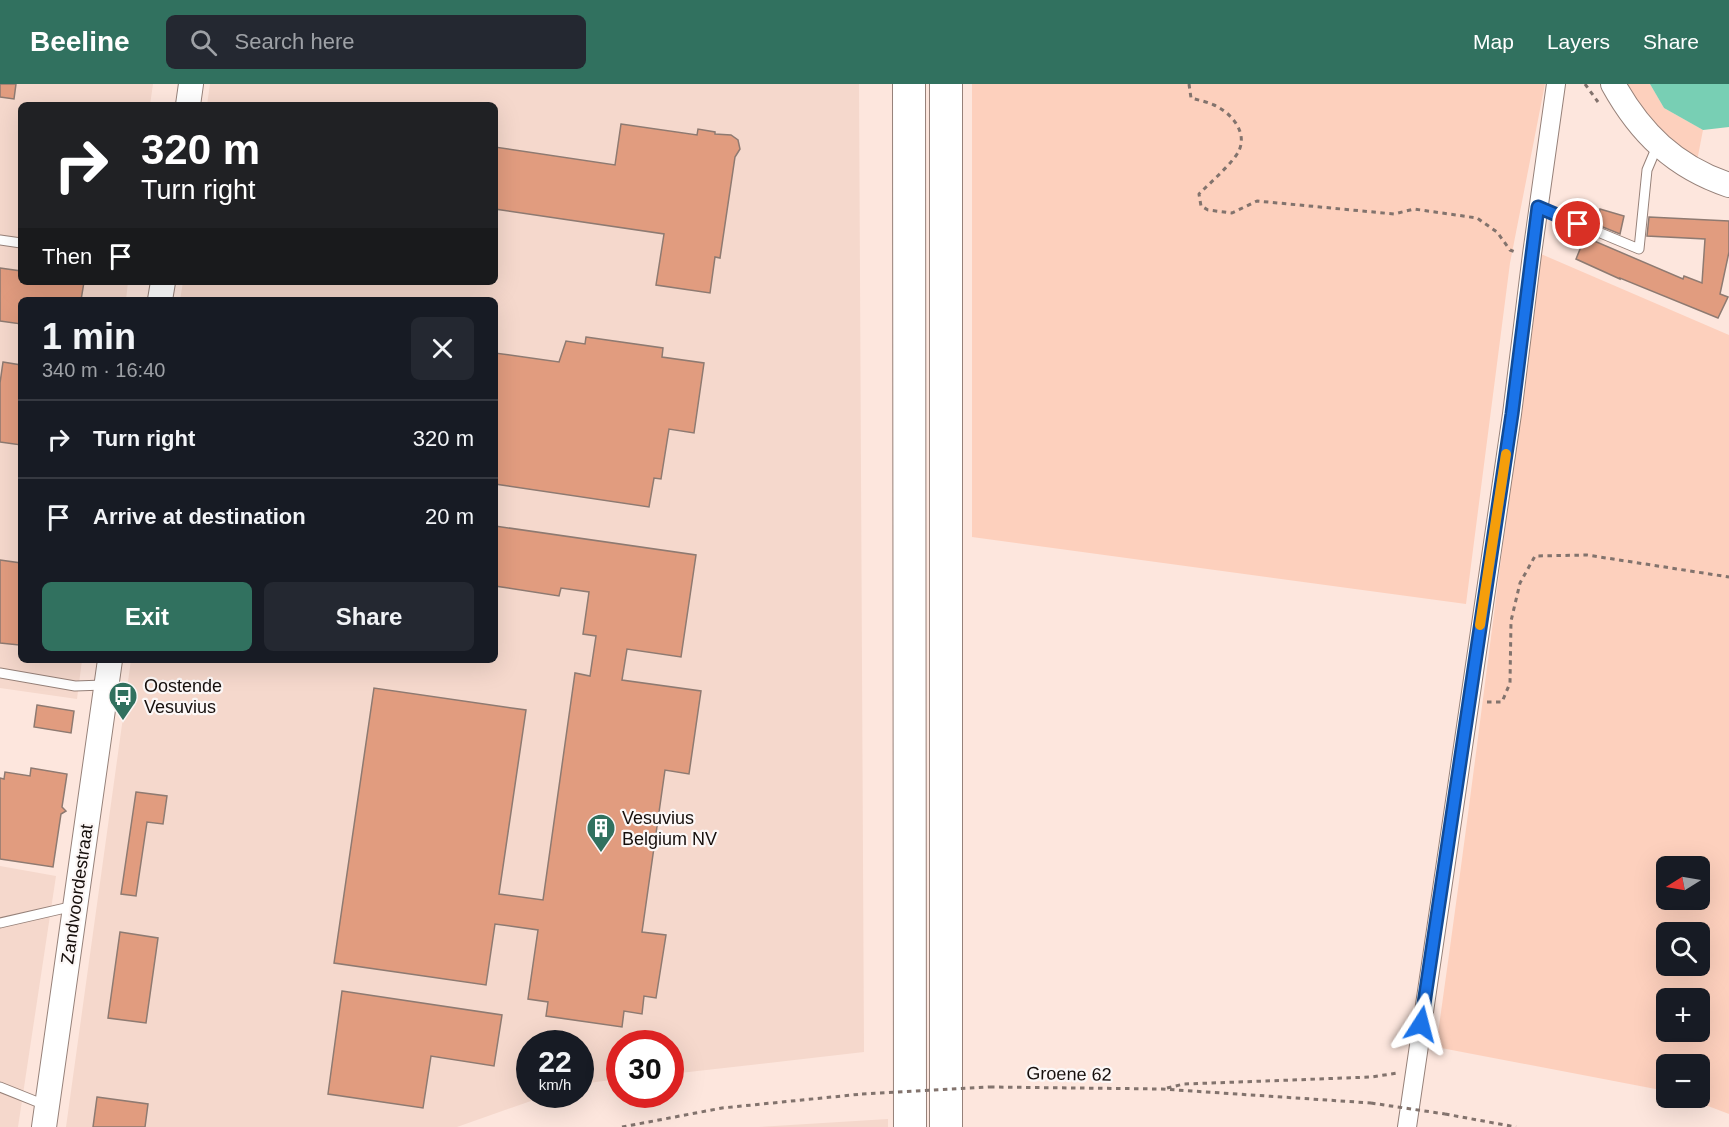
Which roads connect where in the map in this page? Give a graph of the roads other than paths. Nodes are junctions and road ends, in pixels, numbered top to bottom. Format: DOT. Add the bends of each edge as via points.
graph roads {
  1 [pos="191,84"];
  2 [pos="909,84"];
  3 [pos="946,84"];
  4 [pos="1556,84"];
  5 [pos="1613,84"];
  6 [pos="188,102"];
  7 [pos="1658,144"];
  8 [pos="1729,185"];
  9 [pos="1538,207"];
  10 [pos="0,240"];
  11 [pos="18,243"];
  12 [pos="110,663"];
  13 [pos="0,673"];
  14 [pos="106,685"];
  15 [pos="75,906"];
  16 [pos="0,923"];
  17 [pos="0,1088"];
  18 [pos="45,1116"];
  19 [pos="910,1127"];
  20 [pos="946,1127"];
  21 [pos="1407,1127"];
  1 -- 6 [label="main road"];
  2 -- 19 [label="highway"];
  3 -- 20 [label="highway"];
  4 -- 9 [label="street"];
  5 -- 7 [label="main road" via="1637,123"];
  7 -- 8 [label="main road" via="1690,168"];
  7 -- 9 [label="lane" via="1647,170 1639,249"];
  9 -- 21 [label="street" via="1512,414"];
  10 -- 11 [label="lane"];
  12 -- 14 [label="main road, Zandvoordestraat"];
  13 -- 14 [label="lane" via="75,686"];
  14 -- 15 [label="main road, Zandvoordestraat"];
  15 -- 16 [label="lane"];
  15 -- 18 [label="main road, Zandvoordestraat"];
  17 -- 18 [label="lane"];
}
